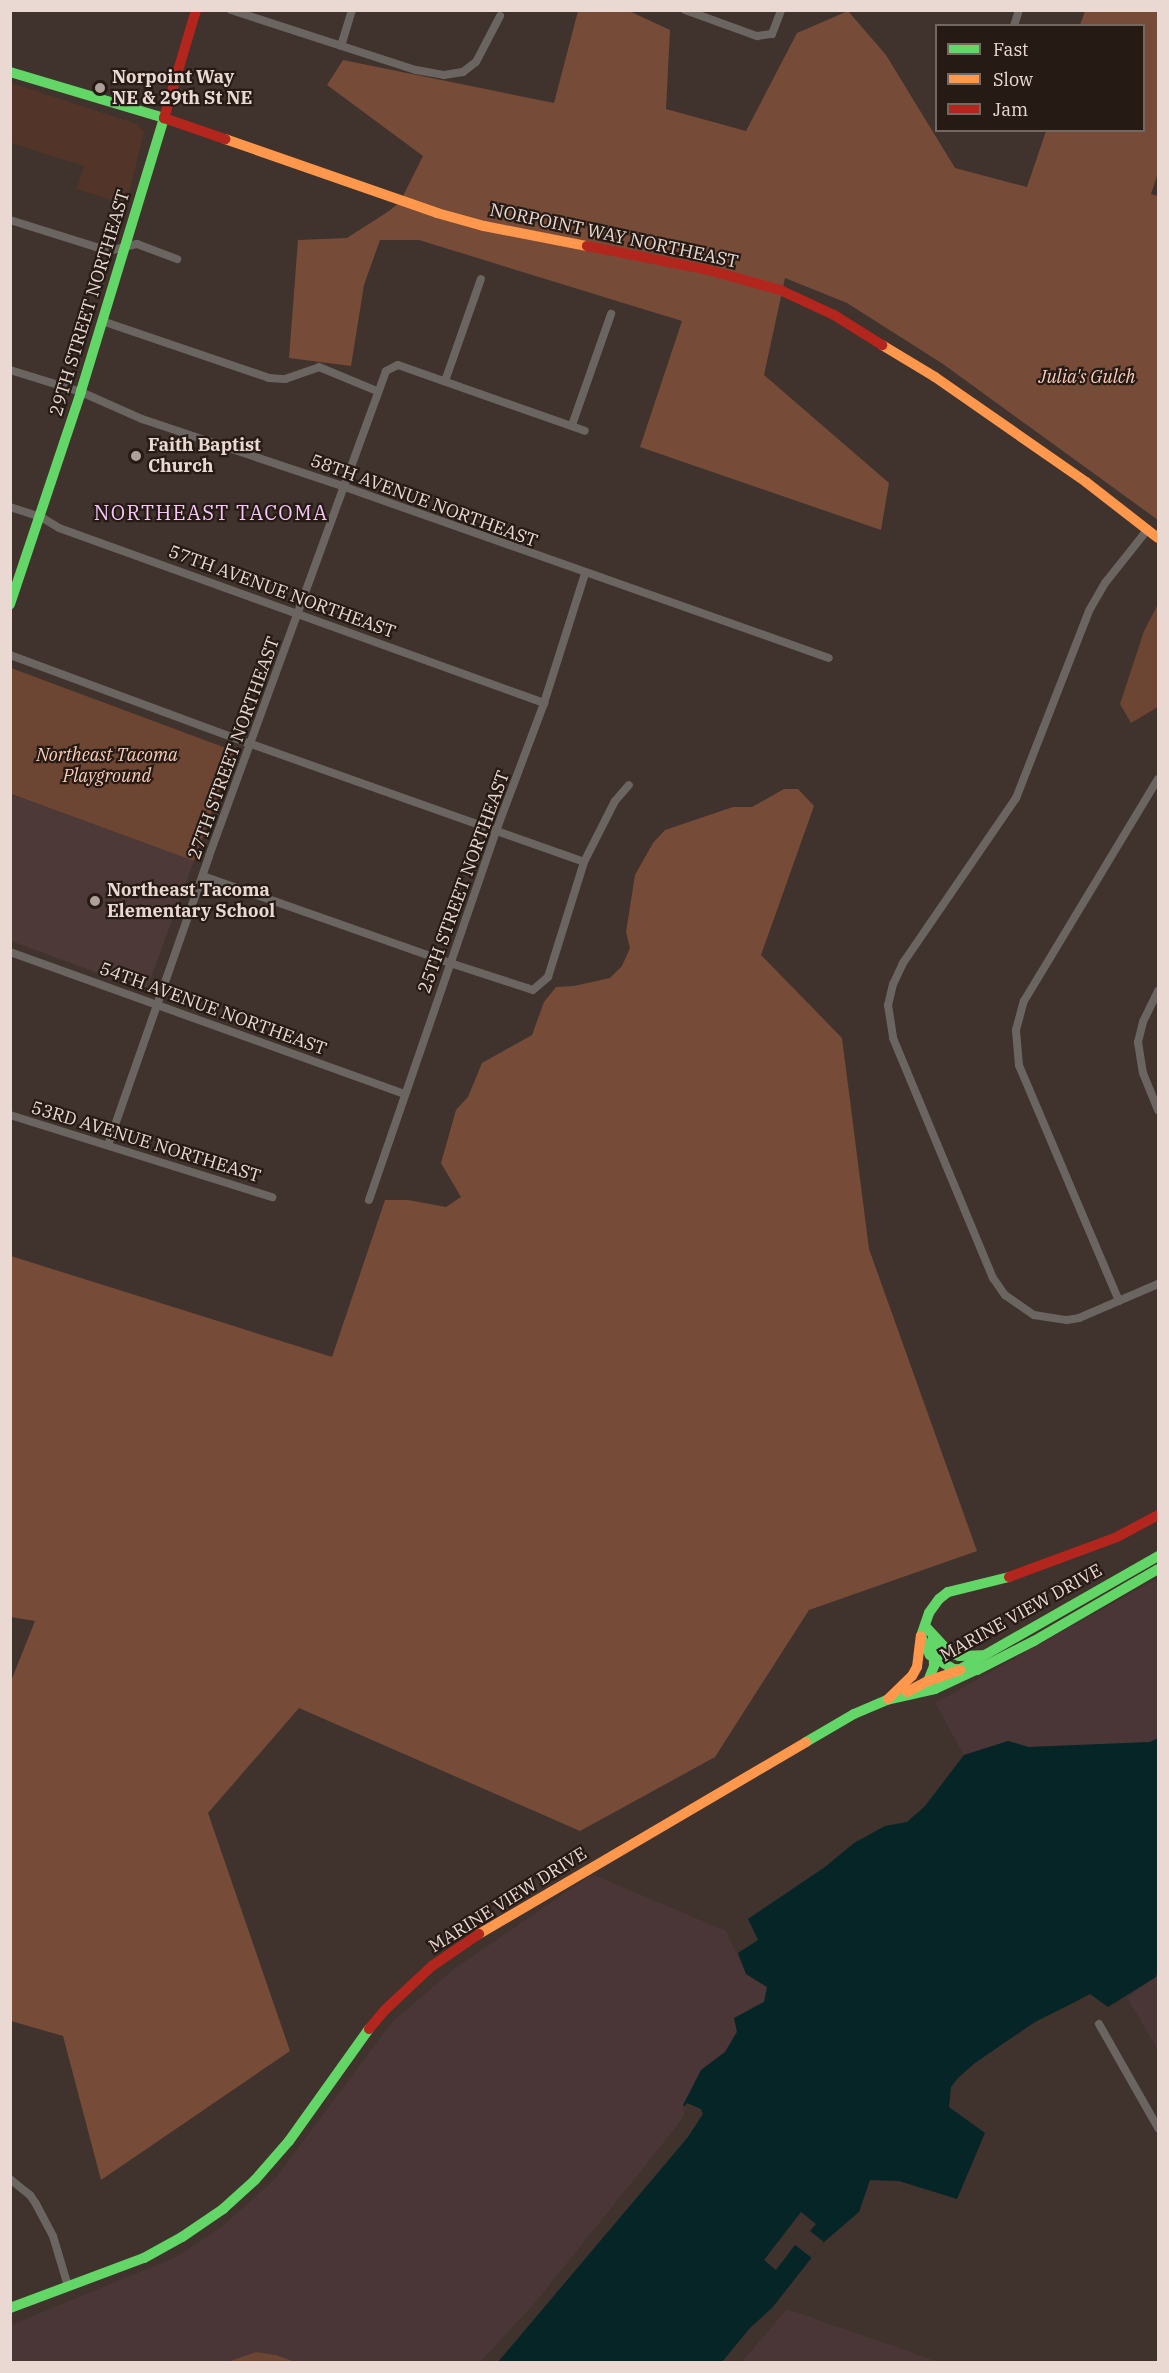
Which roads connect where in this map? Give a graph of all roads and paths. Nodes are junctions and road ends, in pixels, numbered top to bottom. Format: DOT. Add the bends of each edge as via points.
graph roads {
  1 [pos="196,10"];
  2 [pos="231,10"];
  3 [pos="352,10"];
  4 [pos="685,10"];
  5 [pos="781,10"];
  6 [pos="500,16"];
  7 [pos="341,46"];
  8 [pos="10,72"];
  9 [pos="164,118"];
  10 [pos="10,220"];
  11 [pos="123,249"];
  12 [pos="177,259"];
  13 [pos="481,279"];
  14 [pos="611,314"];
  15 [pos="102,321"];
  16 [pos="10,370"];
  17 [pos="445,381"];
  18 [pos="377,391"];
  19 [pos="81,392"];
  20 [pos="572,425"];
  21 [pos="585,431"];
  22 [pos="345,487"];
  23 [pos="10,507"];
  24 [pos="41,517"];
  25 [pos="1148,529"];
  26 [pos="1158,538"];
  27 [pos="585,574"];
  28 [pos="10,604"];
  29 [pos="298,614"];
  30 [pos="10,655"];
  31 [pos="829,658"];
  32 [pos="544,703"];
  33 [pos="251,744"];
  34 [pos="1158,779"];
  35 [pos="629,785"];
  36 [pos="496,831"];
  37 [pos="584,862"];
  38 [pos="203,876"];
  39 [pos="10,952"];
  40 [pos="450,963"];
  41 [pos="1158,991"];
  42 [pos="159,1006"];
  43 [pos="405,1094"];
  44 [pos="1158,1110"];
  45 [pos="10,1115"];
  46 [pos="108,1145"];
  47 [pos="272,1197"];
  48 [pos="369,1200"];
  49 [pos="1158,1284"];
  50 [pos="1119,1301"];
  51 [pos="1158,1515"];
  52 [pos="1158,1556"];
  53 [pos="1158,1569"];
  54 [pos="926,1633"];
  55 [pos="986,1654"];
  56 [pos="934,1660"];
  57 [pos="960,1670"];
  58 [pos="976,1670"];
  59 [pos="928,1681"];
  60 [pos="900,1698"];
  61 [pos="887,1700"];
  62 [pos="1099,2024"];
  63 [pos="1158,2128"];
  64 [pos="10,2179"];
  65 [pos="68,2286"];
  66 [pos="10,2308"];
  1 -- 9 [label="main road, 29TH STREET NORTHEAST"];
  2 -- 7 [label="street"];
  3 -- 7 [label="street"];
  4 -- 5 [label="street" via="758,36 772,34"];
  6 -- 7 [label="street" via="482,54 469,69 450,75 429,73"];
  8 -- 9 [label="main road, NORPOINT WAY NORTHEAST"];
  9 -- 11 [label="main road, 29TH STREET NORTHEAST"];
  9 -- 25 [label="main road, NORPOINT WAY NORTHEAST" via="437,213 484,226 708,270 780,290 834,315 935,377"];
  10 -- 11 [label="street" via="109,250"];
  11 -- 12 [label="street" via="137,244"];
  11 -- 15 [label="main road, 29TH STREET NORTHEAST"];
  13 -- 17 [label="street"];
  14 -- 20 [label="street"];
  15 -- 18 [label="street" via="269,378 285,379 319,367"];
  15 -- 19 [label="main road, 29TH STREET NORTHEAST"];
  16 -- 19 [label="street, 58TH AVENUE NORTHEAST"];
  17 -- 18 [label="street, 27TH STREET NORTHEAST" via="393,365"];
  17 -- 20 [label="street"];
  18 -- 22 [label="street, 27TH STREET NORTHEAST"];
  19 -- 22 [label="street, 58TH AVENUE NORTHEAST" via="142,419"];
  19 -- 24 [label="main road, 29TH STREET NORTHEAST"];
  20 -- 21 [label="street"];
  22 -- 27 [label="street, 58TH AVENUE NORTHEAST"];
  22 -- 29 [label="street, 27TH STREET NORTHEAST"];
  23 -- 24 [label="street, 57TH AVENUE NORTHEAST"];
  24 -- 28 [label="main road, 29TH STREET NORTHEAST"];
  24 -- 29 [label="street, 57TH AVENUE NORTHEAST" via="59,528"];
  25 -- 26 [label="main road, NORPOINT WAY NORTHEAST"];
  25 -- 50 [label="street" via="1095,598 1016,798 903,963 888,1005 893,1038 998,1286 1023,1310 1056,1320 1079,1318"];
  27 -- 31 [label="street, 58TH AVENUE NORTHEAST"];
  27 -- 32 [label="street, 25TH STREET NORTHEAST"];
  29 -- 32 [label="street, 57TH AVENUE NORTHEAST"];
  29 -- 33 [label="street, 27TH STREET NORTHEAST"];
  30 -- 33 [label="street"];
  32 -- 36 [label="street, 25TH STREET NORTHEAST"];
  33 -- 36 [label="street"];
  33 -- 38 [label="street, 27TH STREET NORTHEAST"];
  34 -- 50 [label="street" via="1024,1001 1016,1030 1019,1065"];
  35 -- 37 [label="street" via="615,801"];
  36 -- 37 [label="street"];
  36 -- 40 [label="street, 25TH STREET NORTHEAST"];
  37 -- 40 [label="street" via="548,976 533,990"];
  38 -- 40 [label="street"];
  38 -- 42 [label="street, 27TH STREET NORTHEAST"];
  39 -- 42 [label="street, 54TH AVENUE NORTHEAST"];
  40 -- 43 [label="street, 25TH STREET NORTHEAST"];
  41 -- 44 [label="street" via="1138,1042 1143,1073"];
  42 -- 43 [label="street, 54TH AVENUE NORTHEAST"];
  42 -- 46 [label="street, 27TH STREET NORTHEAST"];
  43 -- 48 [label="street, 25TH STREET NORTHEAST"];
  45 -- 46 [label="street, 53RD AVENUE NORTHEAST"];
  46 -- 47 [label="street, 53RD AVENUE NORTHEAST"];
  49 -- 50 [label="street"];
  51 -- 54 [label="main road" via="1118,1537 1020,1574 948,1593 933,1606"];
  52 -- 55 [label="main road, MARINE VIEW DRIVE"];
  53 -- 58 [label="main road, MARINE VIEW DRIVE"];
  54 -- 55 [label="main road" via="958,1656"];
  54 -- 56 [label="main road"];
  54 -- 61 [label="main road" via="912,1676"];
  55 -- 57 [label="main road, MARINE VIEW DRIVE"];
  56 -- 57 [label="main road"];
  56 -- 59 [label="main road"];
  57 -- 58 [label="main road"];
  57 -- 59 [label="main road, MARINE VIEW DRIVE"];
  58 -- 60 [label="main road, MARINE VIEW DRIVE" via="935,1689"];
  59 -- 60 [label="main road, MARINE VIEW DRIVE"];
  60 -- 61 [label="main road, MARINE VIEW DRIVE"];
  61 -- 65 [label="main road, MARINE VIEW DRIVE" via="854,1714 754,1771 479,1934 432,1966 386,2009 289,2141 223,2209 144,2258"];
  62 -- 63 [label="street"];
  64 -- 65 [label="street" via="36,2204 53,2236"];
  65 -- 66 [label="main road, MARINE VIEW DRIVE"];
}
